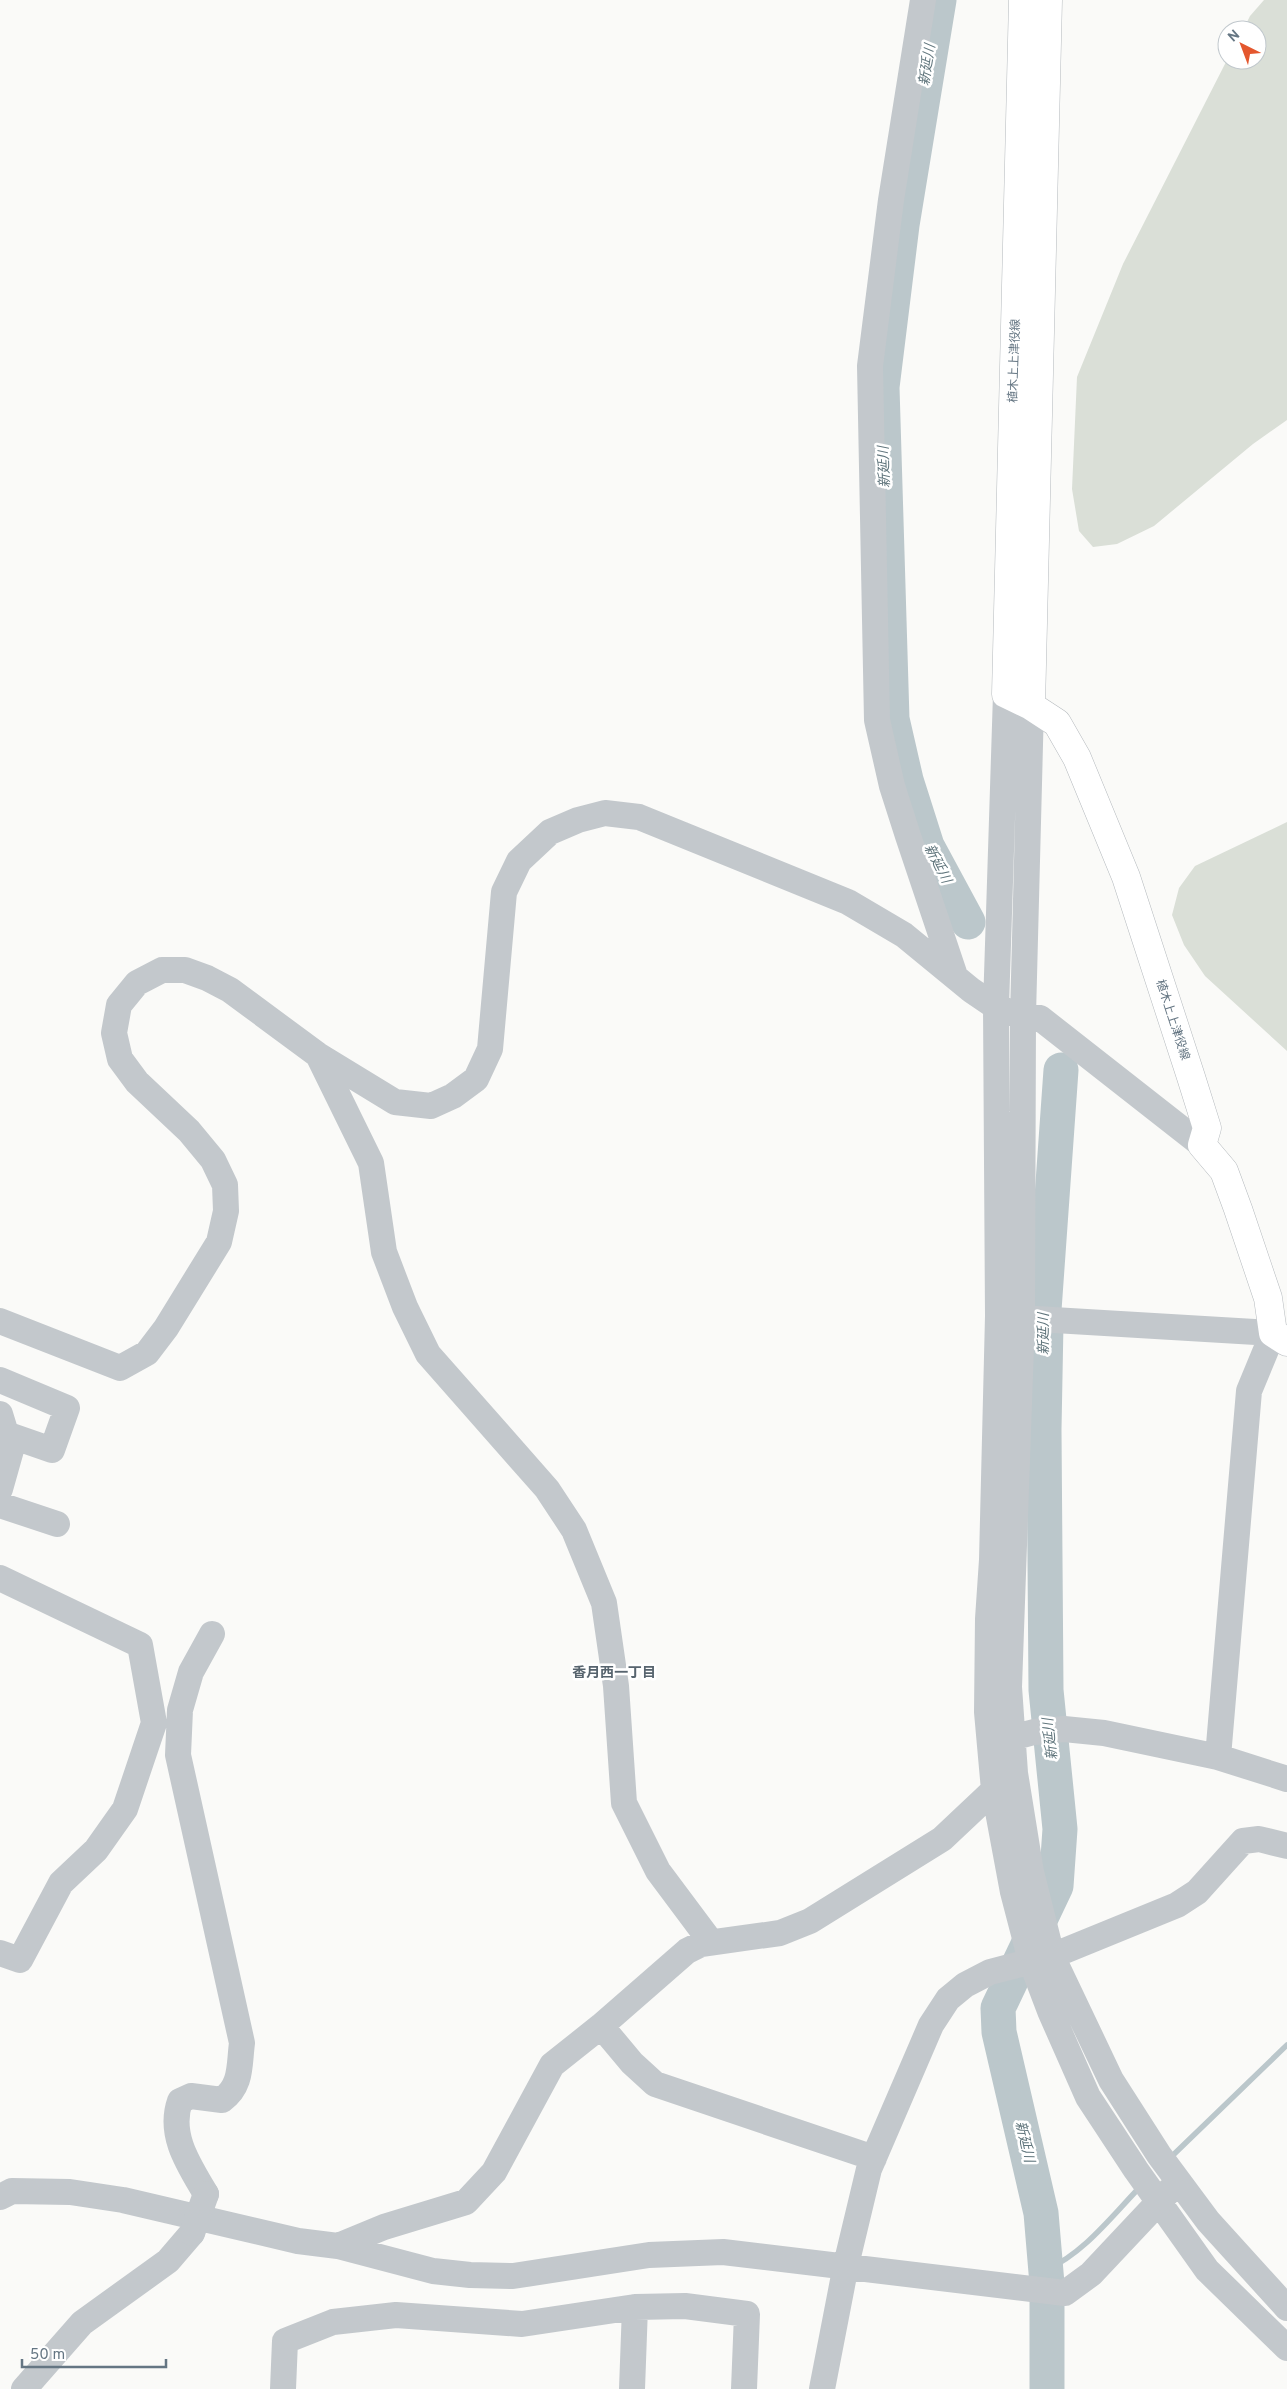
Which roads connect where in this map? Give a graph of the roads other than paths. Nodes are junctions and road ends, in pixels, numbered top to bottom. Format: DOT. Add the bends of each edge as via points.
graph roads {
  1 [pos="924,0"];
  2 [pos="1023,0"];
  3 [pos="1048,0"];
  4 [pos="1006,694"];
  5 [pos="1031,706"];
  6 [pos="955,976"];
  7 [pos="996,1007"];
  8 [pos="1023,1016"];
  9 [pos="318,1056"];
  10 [pos="1202,1145"];
  11 [pos="1010,1317"];
  12 [pos="0,1321"];
  13 [pos="1280,1337"];
  14 [pos="0,1380"];
  15 [pos="3,1424"];
  16 [pos="0,1489"];
  17 [pos="0,1505"];
  18 [pos="57,1524"];
  19 [pos="0,1578"];
  20 [pos="212,1634"];
  21 [pos="1000,1741"];
  22 [pos="1218,1757"];
  23 [pos="1287,1779"];
  24 [pos="994,1790"];
  25 [pos="1287,1846"];
  26 [pos="711,1942"];
  27 [pos="0,1953"];
  28 [pos="1042,1958"];
  29 [pos="601,2026"];
  30 [pos="874,2158"];
  31 [pos="1179,2181"];
  32 [pos="0,2197"];
  33 [pos="1159,2202"];
  34 [pos="338,2246"];
  35 [pos="846,2265"];
  36 [pos="635,2307"];
  37 [pos="1287,2308"];
  38 [pos="1287,2348"];
  39 [pos="24,2389"];
  40 [pos="283,2389"];
  41 [pos="632,2389"];
  42 [pos="744,2389"];
  43 [pos="822,2389"];
  1 -- 6 [label="street" via="891,200 870,366 877,720 892,786"];
  2 -- 4 [label="main road, 植木上上津役線"];
  3 -- 5 [label="main road, 植木上上津役線"];
  4 -- 5 [label="main road, 植木上上津役線"];
  4 -- 7 [label="street"];
  5 -- 8 [label="street"];
  5 -- 10 [label="main road, 植木上上津役線" via="1058,723 1077,758 1126,877 1207,1128"];
  6 -- 7 [label="street"];
  6 -- 9 [label="street" via="904,934 848,902 639,817 605,813 550,832 519,861 504,892 490,1049 476,1079 453,1096 431,1106 395,1102"];
  7 -- 8 [label="street"];
  7 -- 11 [label="street"];
  8 -- 10 [label="street" via="1040,1018"];
  8 -- 11 [label="street"];
  9 -- 12 [label="street" via="230,990 207,978 185,970 162,970 137,982 119,1005 114,1033 120,1059 137,1082 190,1131 214,1160 225,1185 226,1211 219,1242 147,1353 120,1368"];
  9 -- 26 [label="street" via="371,1163 384,1252 405,1307 428,1354 547,1489 574,1530 604,1603 616,1686 624,1803 658,1871"];
  10 -- 13 [label="main road" via="1224,1171"];
  11 -- 13 [label="street"];
  11 -- 21 [label="street" via="1009,1687"];
  13 -- 22 [label="street" via="1249,1391"];
  14 -- 15 [label="street" via="67,1408 52,1450"];
  15 -- 16 [label="street" via="11,1450"];
  17 -- 18 [label="street"];
  19 -- 27 [label="street" via="140,1645 154,1723 125,1809 112,1830 61,1883 20,1960"];
  20 -- 39 [label="street, bridge" via="191,1672 180,1710 178,1755 242,2042 238,2081 234,2092 222,2100 191,2096 180,2101 175,2115 181,2153 206,2194 192,2233 168,2260 82,2323"];
  21 -- 22 [label="street" via="1034,1732 1064,1729 1104,1733"];
  21 -- 24 [label="street"];
  21 -- 28 [label="street" via="1031,1872"];
  22 -- 23 [label="street"];
  24 -- 26 [label="street" via="942,1839 810,1921 780,1933"];
  24 -- 28 [label="street" via="1013,1892"];
  25 -- 28 [label="street" via="1259,1839 1243,1841 1197,1892 1177,1905"];
  26 -- 29 [label="street" via="687,1952"];
  28 -- 30 [label="street" via="990,1972 965,1985 948,1999 931,2025"];
  28 -- 31 [label="street" via="1110,2080"];
  28 -- 33 [label="street" via="1050,2011 1088,2097"];
  29 -- 30 [label="street" via="632,2063 655,2084"];
  29 -- 34 [label="street" via="552,2065 494,2172 466,2202 384,2227"];
  30 -- 35 [label="street"];
  31 -- 33 [label="street"];
  31 -- 37 [label="street" via="1208,2221"];
  32 -- 34 [label="street" via="12,2191 70,2192 123,2200 298,2241"];
  33 -- 35 [label="street" via="1091,2274 1065,2293"];
  33 -- 38 [label="street" via="1207,2270"];
  34 -- 35 [label="street" via="433,2271 470,2275 513,2276 649,2255 722,2252"];
  35 -- 43 [label="street"];
  36 -- 40 [label="street" via="522,2324 396,2315 333,2322 285,2341"];
  36 -- 41 [label="street"];
  36 -- 42 [label="street" via="685,2306 747,2314"];
}
